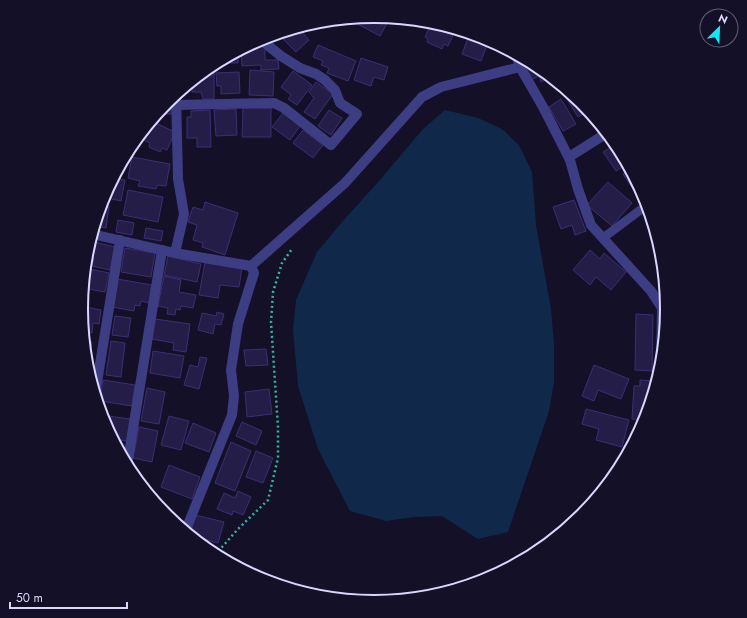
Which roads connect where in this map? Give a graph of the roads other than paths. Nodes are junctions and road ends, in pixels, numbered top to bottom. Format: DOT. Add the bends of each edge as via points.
graph roads {
  1 [pos="266,44"];
  2 [pos="519,63"];
  3 [pos="520,67"];
  4 [pos="176,105"];
  5 [pos="601,137"];
  6 [pos="568,157"];
  7 [pos="641,209"];
  8 [pos="97,235"];
  9 [pos="603,238"];
  10 [pos="120,240"];
  11 [pos="162,250"];
  12 [pos="175,253"];
  13 [pos="251,266"];
  14 [pos="660,305"];
  15 [pos="97,383"];
  16 [pos="129,456"];
  17 [pos="187,526"];
  1 -- 4 [label="street" via="293,64 325,80 335,90 340,103 357,114 331,145 274,103"];
  2 -- 3 [label="street"];
  3 -- 6 [label="street"];
  3 -- 13 [label="street" via="441,87 422,97 345,184"];
  4 -- 12 [label="street" via="178,179 184,214"];
  5 -- 6 [label="street"];
  6 -- 9 [label="street" via="591,225"];
  7 -- 9 [label="lane"];
  8 -- 10 [label="street"];
  9 -- 14 [label="street"];
  10 -- 11 [label="street"];
  10 -- 15 [label="street"];
  11 -- 12 [label="street"];
  11 -- 16 [label="street"];
  12 -- 13 [label="street"];
  13 -- 17 [label="street" via="254,273 238,324 230,370 234,396 232,415"];
}
